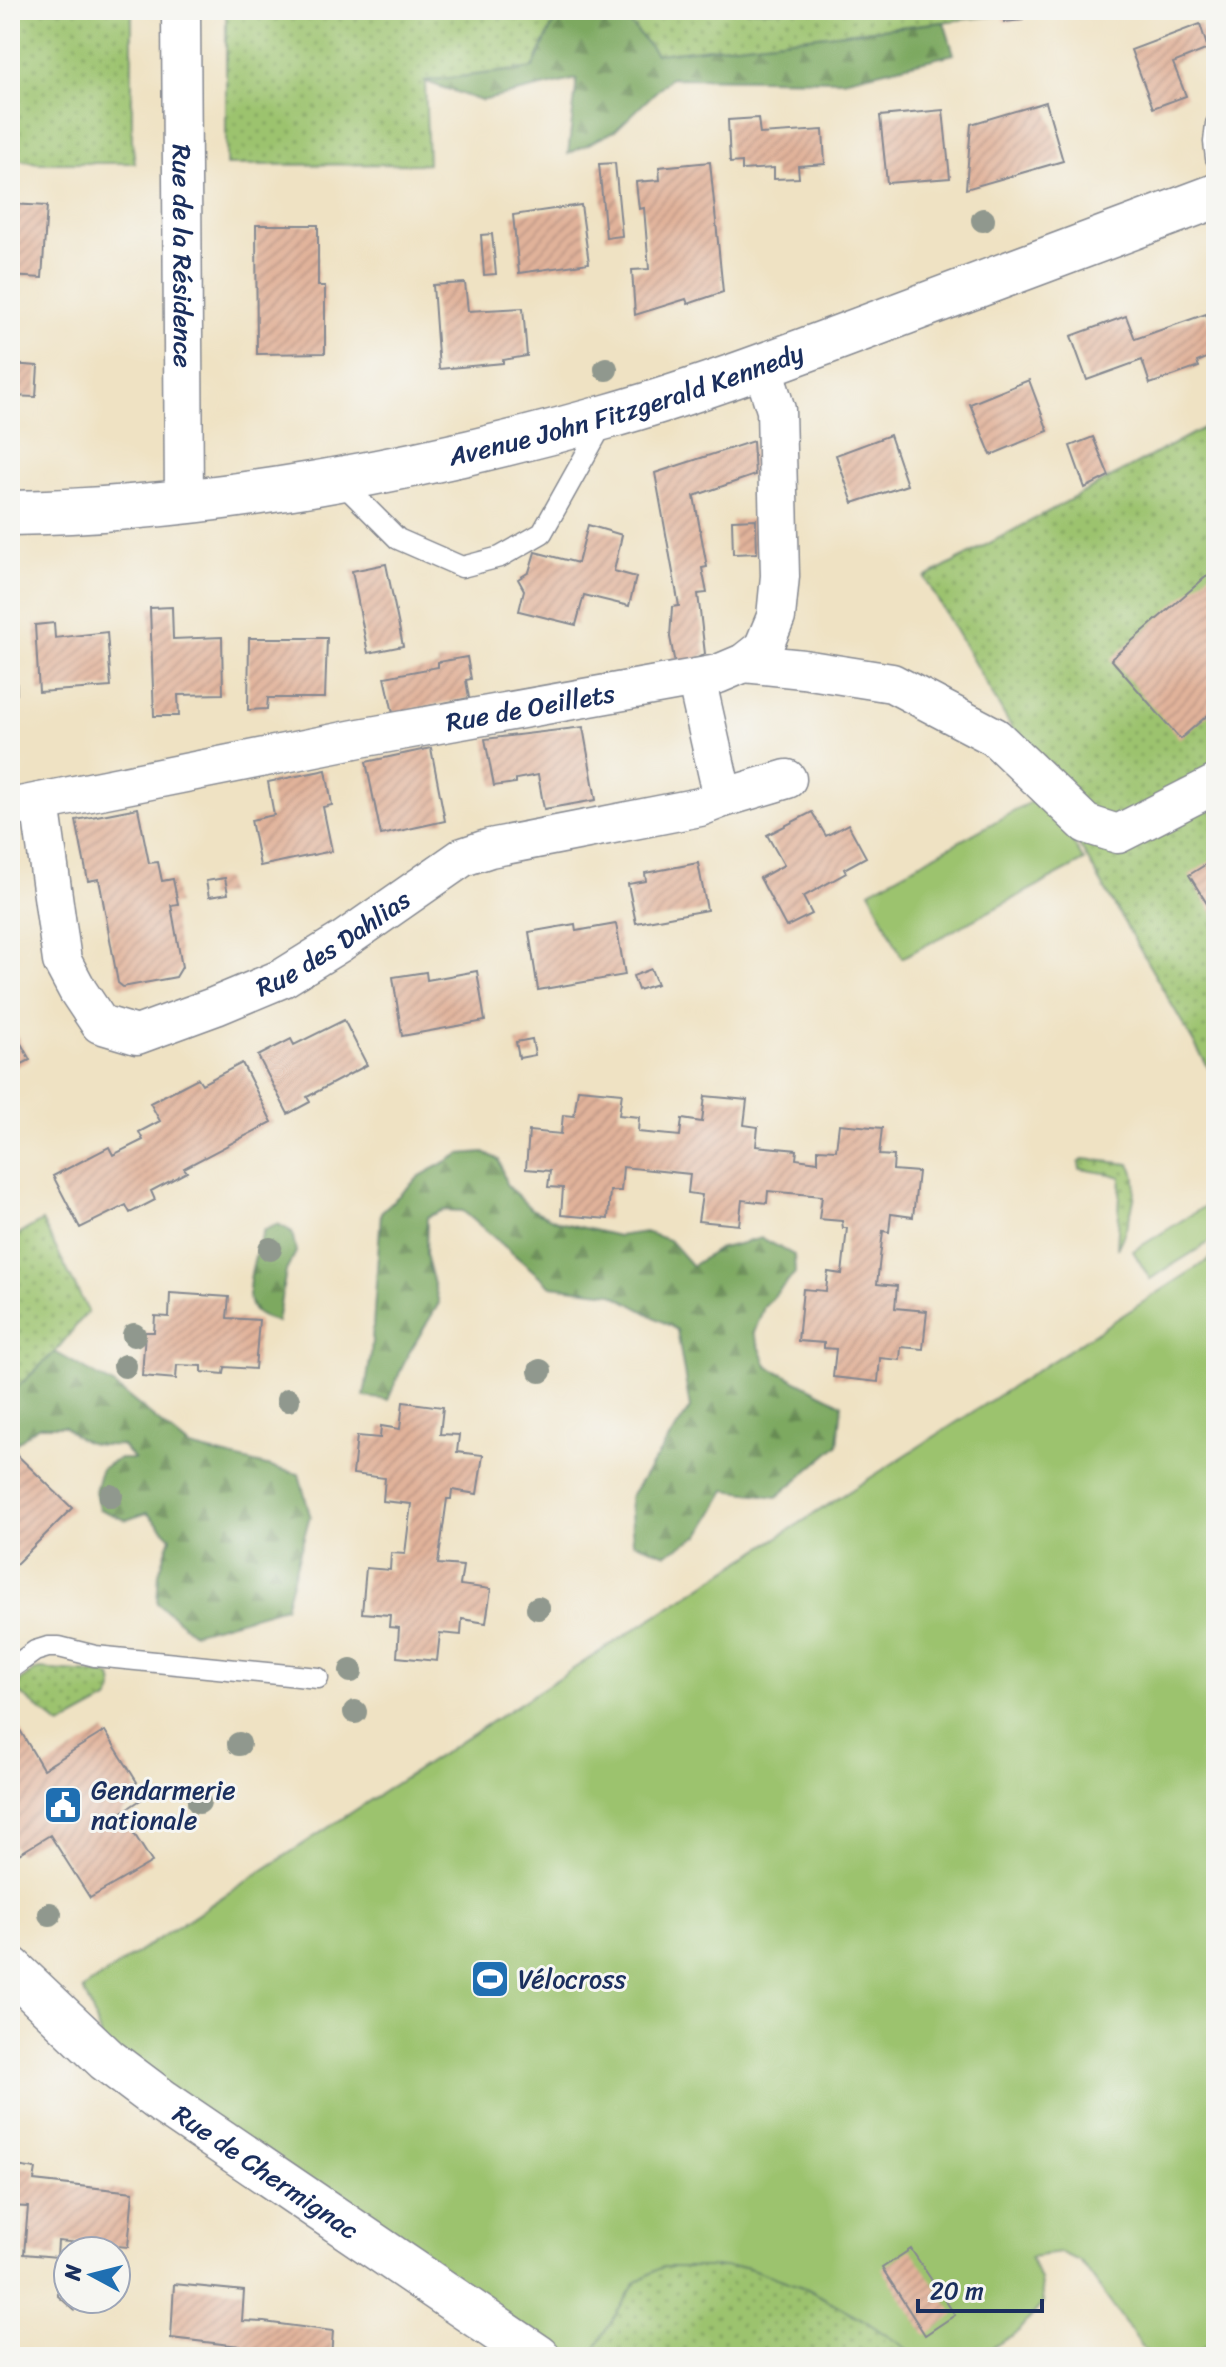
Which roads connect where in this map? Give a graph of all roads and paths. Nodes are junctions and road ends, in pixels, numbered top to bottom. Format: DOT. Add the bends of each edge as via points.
graph roads {
  1 [pos="181,10"];
  2 [pos="1216,124"];
  3 [pos="1216,158"];
  4 [pos="1216,196"];
  5 [pos="762,366"];
  6 [pos="607,417"];
  7 [pos="338,479"];
  8 [pos="184,502"];
  9 [pos="10,513"];
  10 [pos="744,663"];
  11 [pos="696,678"];
  12 [pos="787,779"];
  13 [pos="1216,784"];
  14 [pos="723,798"];
  15 [pos="25,805"];
  16 [pos="10,1669"];
  17 [pos="318,1678"];
  18 [pos="10,1968"];
  19 [pos="538,2357"];
  1 -- 8 [label="street, Rue de la Résidence"];
  2 -- 3 [label="lane"];
  4 -- 5 [label="main road, Avenue John Fitzgerald Kennedy"];
  5 -- 6 [label="main road, Avenue John Fitzgerald Kennedy"];
  5 -- 10 [label="street" via="776,410 780,576 776,617 763,648"];
  6 -- 7 [label="main road, Avenue John Fitzgerald Kennedy"];
  6 -- 7 [label="lane" via="542,533 500,557 462,567 398,539"];
  7 -- 8 [label="main road, Avenue John Fitzgerald Kennedy"];
  8 -- 9 [label="main road, Avenue John Fitzgerald Kennedy"];
  10 -- 11 [label="street, Rue de Oeillets"];
  10 -- 13 [label="street" via="892,683 995,737 1086,824 1118,834"];
  11 -- 14 [label="street"];
  11 -- 15 [label="street, Rue de Oeillets"];
  12 -- 14 [label="street, Rue des Dahlias"];
  14 -- 15 [label="street, Rue des Dahlias" via="463,857 283,978 137,1035 100,1024 62,961"];
  16 -- 17 [label="lane" via="35,1651 59,1647 95,1656"];
  18 -- 19 [label="main road, Rue de Chermignac" via="107,2060 152,2094"];
}
